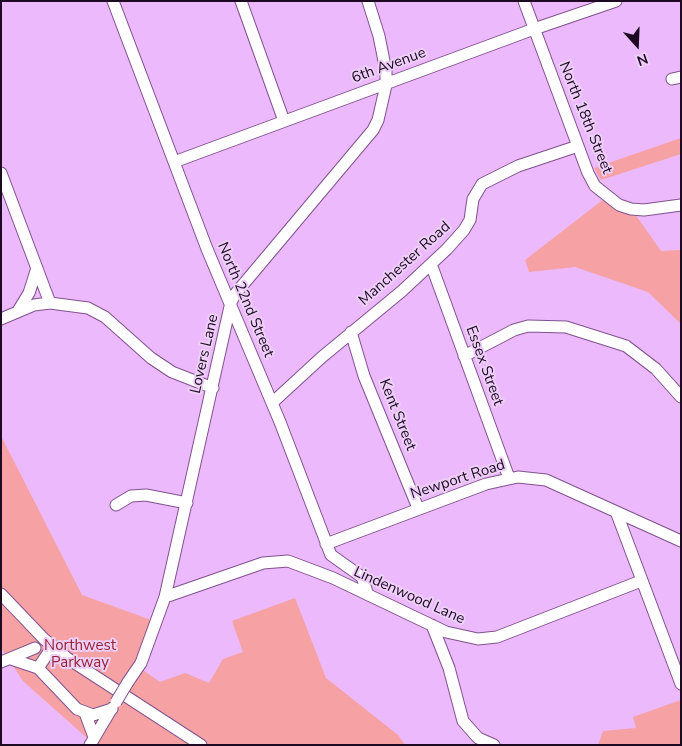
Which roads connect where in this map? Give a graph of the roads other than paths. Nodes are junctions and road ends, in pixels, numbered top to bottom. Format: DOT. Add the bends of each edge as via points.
graph roads {
  1 [pos="113,1"];
  2 [pos="241,1"];
  3 [pos="368,1"];
  4 [pos="524,1"];
  5 [pos="616,1"];
  6 [pos="534,29"];
  7 [pos="386,84"];
  8 [pos="284,121"];
  9 [pos="578,146"];
  10 [pos="174,162"];
  11 [pos="1,173"];
  12 [pos="681,205"];
  13 [pos="431,264"];
  14 [pos="37,268"];
  15 [pos="50,303"];
  16 [pos="230,308"];
  17 [pos="18,311"];
  18 [pos="1,319"];
  19 [pos="351,332"];
  20 [pos="464,356"];
  21 [pos="213,388"];
  22 [pos="681,397"];
  23 [pos="272,402"];
  24 [pos="509,478"];
  25 [pos="187,503"];
  26 [pos="116,505"];
  27 [pos="418,508"];
  28 [pos="617,514"];
  29 [pos="681,541"];
  30 [pos="326,544"];
  31 [pos="641,581"];
  32 [pos="1,594"];
  33 [pos="368,595"];
  34 [pos="165,597"];
  35 [pos="432,626"];
  36 [pos="49,642"];
  37 [pos="35,648"];
  38 [pos="6,660"];
  39 [pos="34,666"];
  40 [pos="681,684"];
  41 [pos="114,706"];
  42 [pos="85,713"];
  43 [pos="92,741"];
  44 [pos="201,745"];
  45 [pos="494,745"];
  1 -- 10 [label="street, North 22nd Street"];
  2 -- 8 [label="street"];
  3 -- 7 [label="street, Lovers Lane" via="379,36"];
  4 -- 6 [label="street, North 18th Street"];
  5 -- 6 [label="street, 6th Avenue"];
  6 -- 7 [label="street, 6th Avenue"];
  6 -- 9 [label="street, North 18th Street"];
  7 -- 8 [label="street, 6th Avenue"];
  7 -- 16 [label="street, Lovers Lane" via="373,130 236,293"];
  8 -- 10 [label="street, 6th Avenue"];
  9 -- 12 [label="street, North 18th Street" via="596,186 619,205 644,210"];
  9 -- 13 [label="street, Manchester Road" via="518,166 482,184 475,193 470,220 464,230"];
  10 -- 16 [label="street, North 22nd Street"];
  11 -- 14 [label="street"];
  13 -- 19 [label="street, Manchester Road"];
  13 -- 20 [label="street, Essex Street"];
  14 -- 15 [label="street"];
  14 -- 17 [label="street" via="29,293"];
  15 -- 17 [label="street"];
  15 -- 21 [label="street" via="88,308 105,317 151,358 172,372"];
  16 -- 21 [label="street, Lovers Lane"];
  16 -- 23 [label="street, North 22nd Street"];
  17 -- 18 [label="street"];
  19 -- 23 [label="street, Manchester Road"];
  19 -- 27 [label="street, Kent Street" via="364,376"];
  20 -- 22 [label="street" via="528,326 566,327 626,346 656,369"];
  20 -- 24 [label="street, Essex Street"];
  21 -- 25 [label="street, Lovers Lane"];
  23 -- 30 [label="street, North 22nd Street"];
  24 -- 27 [label="street, Newport Road"];
  24 -- 28 [label="street, Newport Road" via="546,480"];
  25 -- 26 [label="street" via="146,495 131,496"];
  25 -- 34 [label="street, Lovers Lane"];
  27 -- 30 [label="street, Newport Road"];
  28 -- 29 [label="street, Newport Road"];
  28 -- 31 [label="street"];
  30 -- 33 [label="street, North 22nd Street" via="331,555 362,576"];
  31 -- 35 [label="street, Lindenwood Lane" via="497,637 461,637"];
  31 -- 40 [label="street"];
  32 -- 36 [label="street"];
  33 -- 34 [label="street, Lindenwood Lane" via="301,564 280,560"];
  33 -- 35 [label="street, Lindenwood Lane"];
  34 -- 41 [label="street, Lovers Lane, bridge" via="141,663"];
  35 -- 45 [label="street" via="449,668 463,721 478,738"];
  36 -- 37 [label="street"];
  36 -- 39 [label="street"];
  36 -- 44 [label="street" via="92,676"];
  37 -- 38 [label="street"];
  37 -- 39 [label="street" via="30,656"];
  38 -- 39 [label="street"];
  39 -- 42 [label="street" via="70,704"];
  41 -- 42 [label="street" via="96,714"];
  41 -- 43 [label="street, Lovers Lane"];
  42 -- 43 [label="street"];
}
